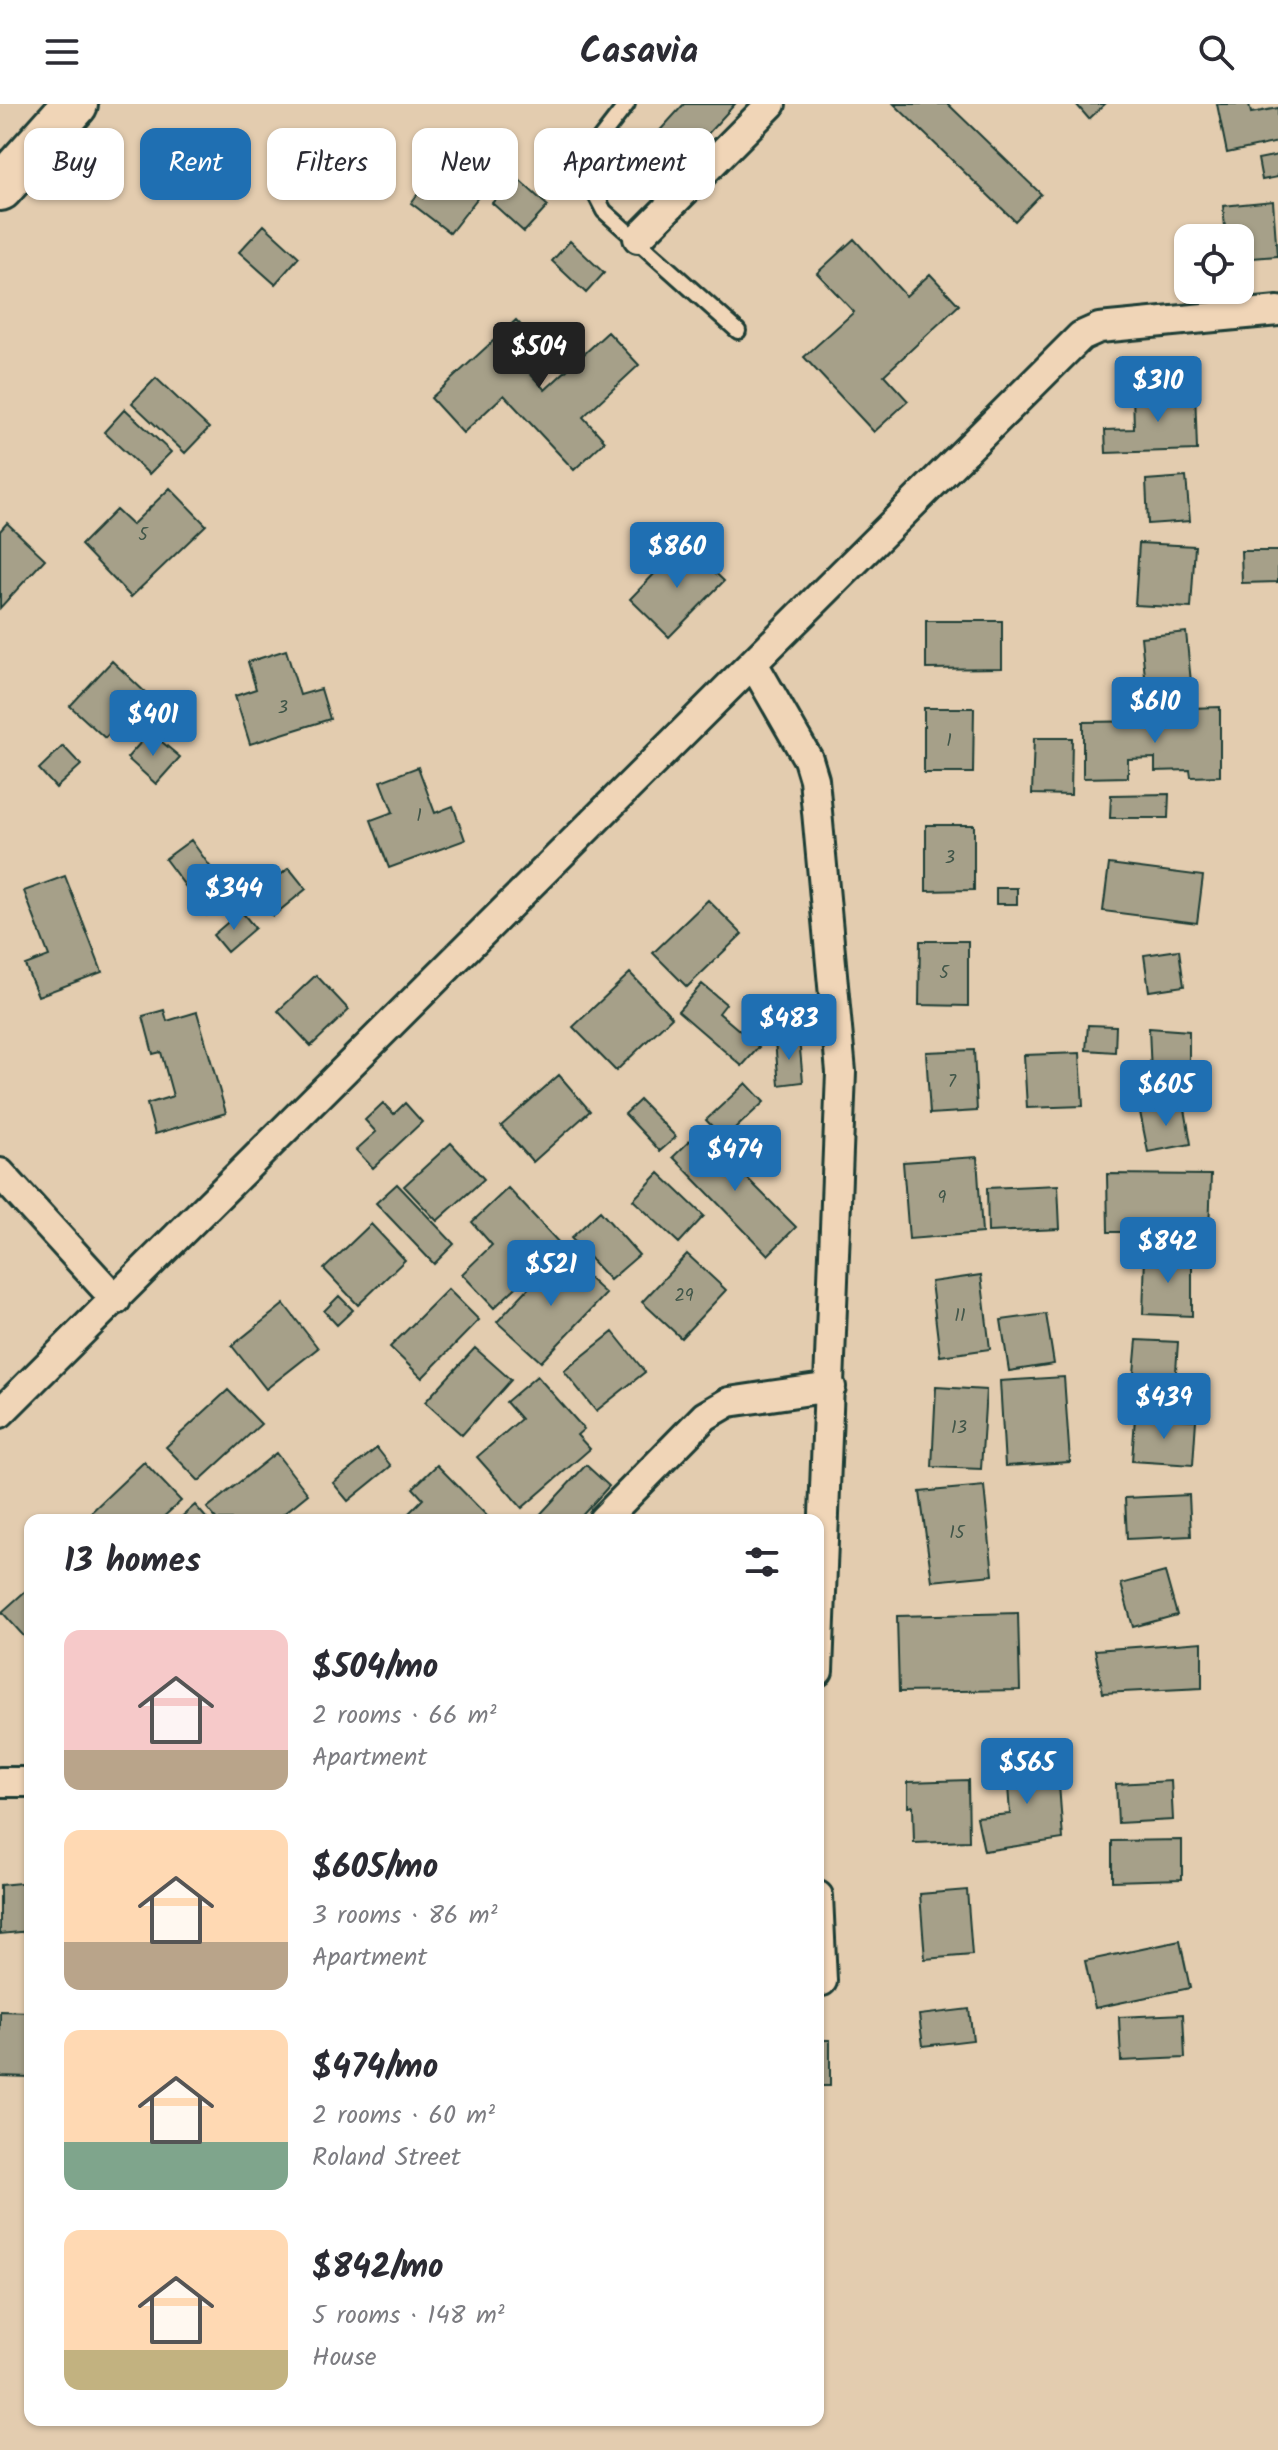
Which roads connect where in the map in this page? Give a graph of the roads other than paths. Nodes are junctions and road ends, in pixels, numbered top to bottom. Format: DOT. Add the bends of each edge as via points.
graph roads {
  1 [pos="75,104"];
  2 [pos="627,104"];
  3 [pos="771,104"];
  4 [pos="0,188"];
  5 [pos="638,238"];
  6 [pos="1278,311"];
  7 [pos="738,331"];
  8 [pos="754,665"];
  9 [pos="0,1173"];
  10 [pos="116,1300"];
  11 [pos="831,1387"];
  12 [pos="0,1413"];
  13 [pos="609,1514"];
  14 [pos="824,1540"];
  15 [pos="0,1782"];
  16 [pos="24,1782"];
  1 -- 4 [label="main road"];
  2 -- 5 [label="lane" via="589,153 584,172 604,211"];
  3 -- 5 [label="street"];
  5 -- 7 [label="lane"];
  6 -- 8 [label="street" via="1086,332"];
  8 -- 10 [label="street"];
  8 -- 11 [label="street" via="808,759 814,779 841,1072"];
  9 -- 10 [label="street"];
  10 -- 12 [label="street"];
  11 -- 13 [label="street" via="729,1402 705,1416"];
  11 -- 14 [label="street"];
  15 -- 16 [label="street"];
}
